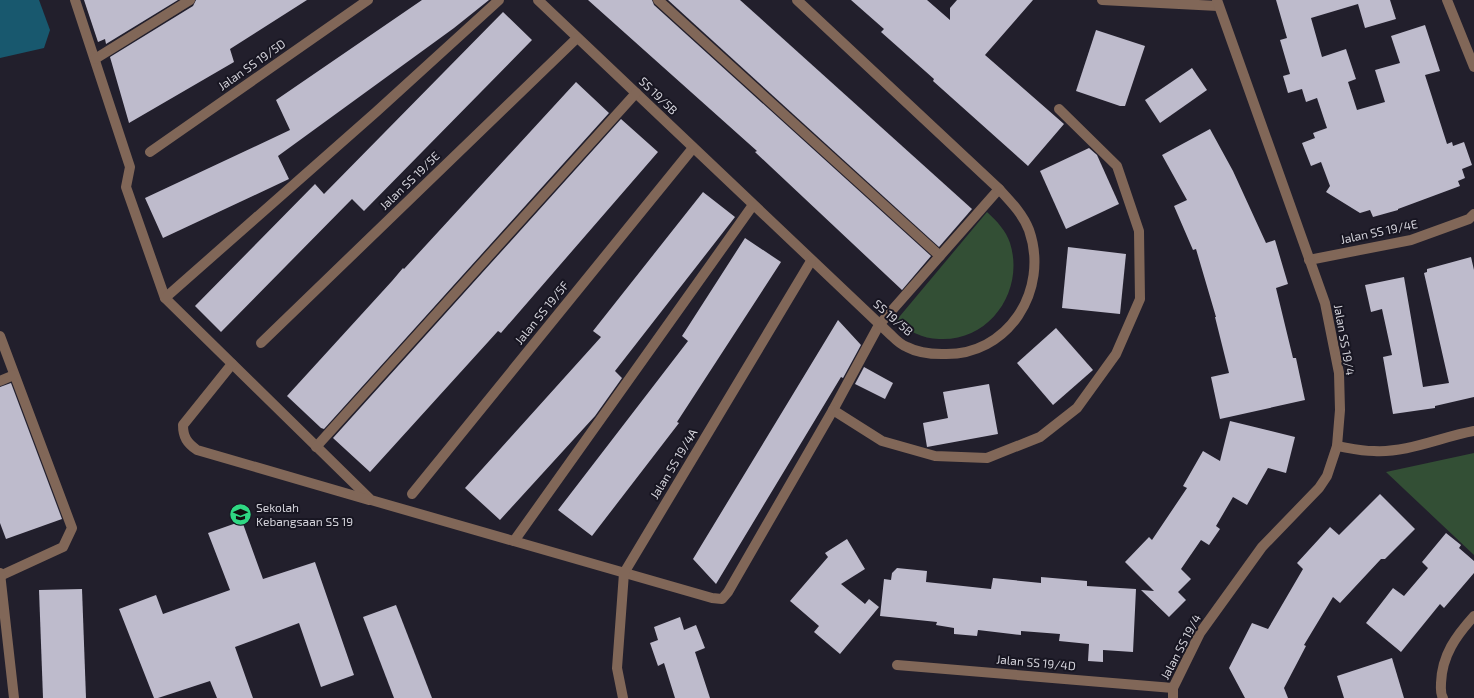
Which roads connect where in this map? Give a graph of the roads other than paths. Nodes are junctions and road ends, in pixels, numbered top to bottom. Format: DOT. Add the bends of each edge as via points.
graph roads {
  1 [pos="75,0"];
  2 [pos="190,0"];
  3 [pos="368,0"];
  4 [pos="499,0"];
  5 [pos="538,0"];
  6 [pos="658,0"];
  7 [pos="797,0"];
  8 [pos="1102,0"];
  9 [pos="1447,0"];
  10 [pos="1218,3"];
  11 [pos="577,38"];
  12 [pos="95,59"];
  13 [pos="1474,67"];
  14 [pos="636,93"];
  15 [pos="1060,109"];
  16 [pos="693,148"];
  17 [pos="150,152"];
  18 [pos="999,189"];
  19 [pos="753,205"];
  20 [pos="1474,214"];
  21 [pos="940,256"];
  22 [pos="1309,260"];
  23 [pos="812,261"];
  24 [pos="165,298"];
  25 [pos="879,325"];
  26 [pos="0,336"];
  27 [pos="260,343"];
  28 [pos="232,364"];
  29 [pos="14,375"];
  30 [pos="0,381"];
  31 [pos="833,410"];
  32 [pos="1474,431"];
  33 [pos="1336,446"];
  34 [pos="316,447"];
  35 [pos="412,494"];
  36 [pos="371,500"];
  37 [pos="514,541"];
  38 [pos="624,573"];
  39 [pos="0,575"];
  40 [pos="1474,616"];
  41 [pos="897,665"];
  42 [pos="1173,693"];
  43 [pos="14,698"];
  44 [pos="623,698"];
  45 [pos="1443,698"];
  1 -- 12 [label="street"];
  2 -- 12 [label="street"];
  3 -- 17 [label="street, Jalan SS 19/5D"];
  4 -- 24 [label="street"];
  5 -- 11 [label="street, SS 19/5B"];
  6 -- 21 [label="street"];
  7 -- 18 [label="street, SS 19/5B"];
  8 -- 10 [label="street"];
  9 -- 13 [label="street"];
  10 -- 22 [label="street, Jalan SS 19/4"];
  11 -- 14 [label="street, SS 19/5B"];
  11 -- 27 [label="street, Jalan SS 19/5E"];
  12 -- 24 [label="street" via="130,167 126,187"];
  14 -- 16 [label="street, SS 19/5B"];
  14 -- 34 [label="street"];
  15 -- 31 [label="street" via="1118,166 1139,231 1140,299 1116,354 1077,408 1040,437 987,458 935,456 882,441"];
  16 -- 19 [label="street, SS 19/5B"];
  16 -- 35 [label="street, Jalan SS 19/5F"];
  18 -- 21 [label="street"];
  18 -- 25 [label="street, SS 19/5B" via="1014,204 1028,229 1034,247 1032,288 1023,309 1009,328 990,343 950,355 926,353 906,347"];
  19 -- 23 [label="street, SS 19/5B"];
  19 -- 37 [label="street"];
  20 -- 22 [label="street, Jalan SS 19/4E" via="1469,219 1411,240"];
  21 -- 25 [label="street"];
  22 -- 33 [label="street, Jalan SS 19/4" via="1325,304 1338,373 1340,410"];
  23 -- 25 [label="street, SS 19/5B"];
  23 -- 38 [label="street, Jalan SS 19/4A"];
  24 -- 28 [label="street"];
  25 -- 31 [label="street"];
  26 -- 29 [label="street"];
  28 -- 34 [label="street"];
  28 -- 36 [label="street" via="186,419 183,433 190,445 197,450"];
  29 -- 30 [label="street"];
  29 -- 39 [label="street" via="72,528 63,547"];
  31 -- 38 [label="street" via="722,599"];
  32 -- 33 [label="street" via="1410,448 1374,452"];
  33 -- 42 [label="street, Jalan SS 19/4" via="1327,476 1319,488 1262,547 1200,633"];
  34 -- 36 [label="street"];
  36 -- 37 [label="street"];
  37 -- 38 [label="street"];
  38 -- 44 [label="street, Jalan SS 19/4A" via="617,668"];
  39 -- 43 [label="street"];
  40 -- 45 [label="street" via="1456,637 1444,661 1441,683"];
  41 -- 42 [label="street, Jalan SS 19/4D"];
}
